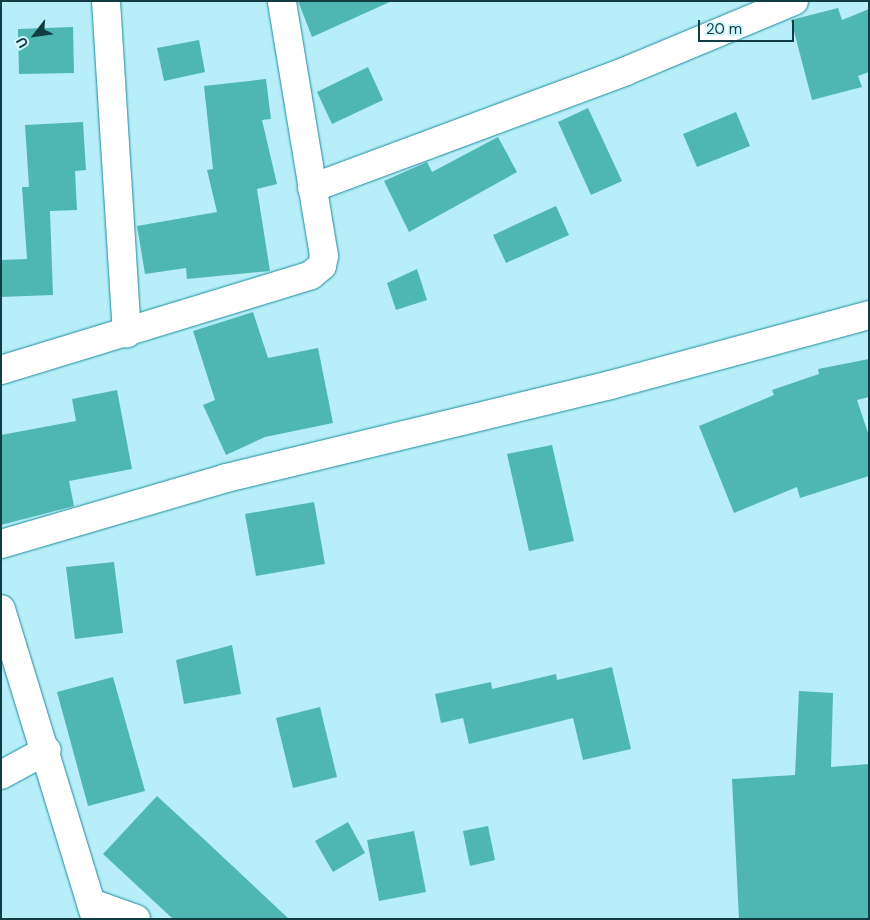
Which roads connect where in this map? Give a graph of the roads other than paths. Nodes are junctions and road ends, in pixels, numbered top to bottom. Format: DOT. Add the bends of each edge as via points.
graph roads {
  1 [pos="106,1"];
  2 [pos="282,1"];
  3 [pos="794,1"];
  4 [pos="312,188"];
  5 [pos="869,315"];
  6 [pos="126,333"];
  7 [pos="1,370"];
  8 [pos="1,544"];
  9 [pos="1,609"];
  10 [pos="46,750"];
  11 [pos="1,774"];
  12 [pos="93,911"];
  13 [pos="136,919"];
  1 -- 6 [label="street"];
  2 -- 4 [label="street"];
  3 -- 4 [label="street" via="626,71"];
  4 -- 6 [label="street" via="324,256 322,266 311,275"];
  5 -- 8 [label="street" via="744,346 610,385 226,478"];
  6 -- 7 [label="street"];
  9 -- 10 [label="street"];
  10 -- 11 [label="street"];
  10 -- 12 [label="street"];
  12 -- 13 [label="street"];
}
